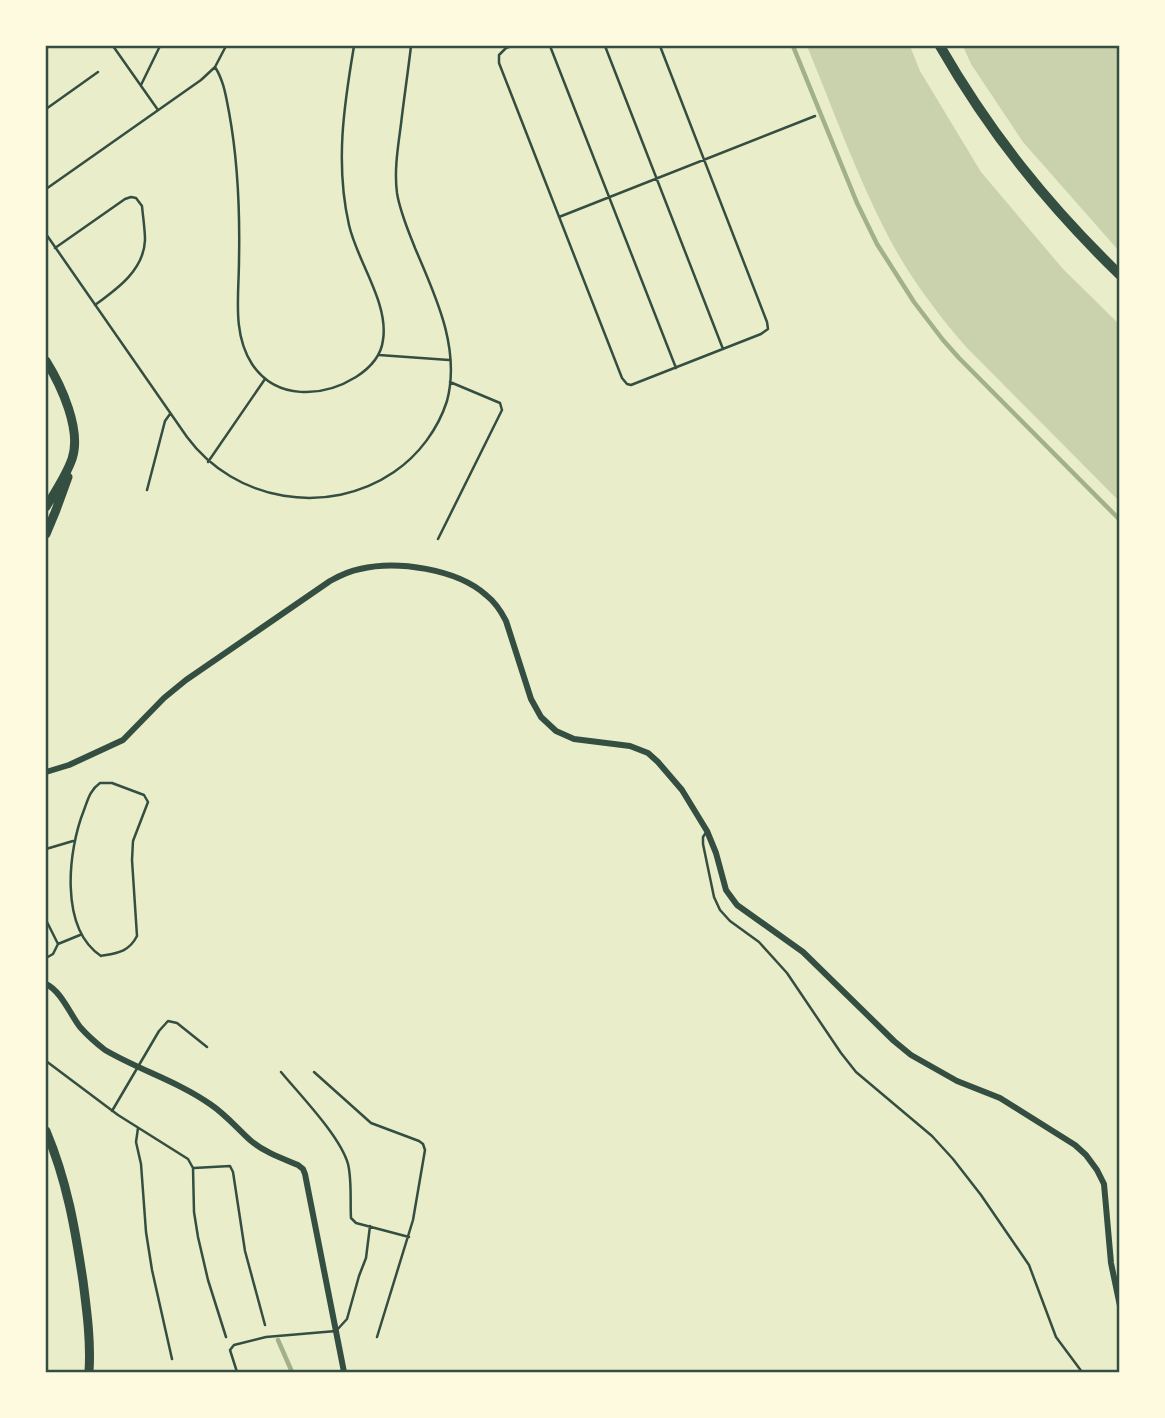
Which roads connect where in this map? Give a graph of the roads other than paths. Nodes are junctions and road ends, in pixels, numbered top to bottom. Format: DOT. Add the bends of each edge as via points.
graph roads {
  1 [pos="113,46"];
  2 [pos="160,46"];
  3 [pos="226,46"];
  4 [pos="354,46"];
  5 [pos="411,46"];
  6 [pos="512,46"];
  7 [pos="550,46"];
  8 [pos="605,46"];
  9 [pos="660,46"];
  10 [pos="940,46"];
  11 [pos="215,67"];
  12 [pos="98,72"];
  13 [pos="141,85"];
  14 [pos="46,109"];
  15 [pos="158,110"];
  16 [pos="815,116"];
  17 [pos="704,159"];
  18 [pos="657,178"];
  19 [pos="46,188"];
  20 [pos="609,197"];
  21 [pos="559,217"];
  22 [pos="46,234"];
  23 [pos="55,248"];
  24 [pos="1119,275"];
  25 [pos="95,305"];
  26 [pos="723,349"];
  27 [pos="379,355"];
  28 [pos="449,360"];
  29 [pos="46,361"];
  30 [pos="676,368"];
  31 [pos="265,379"];
  32 [pos="450,382"];
  33 [pos="170,414"];
  34 [pos="73,457"];
  35 [pos="208,462"];
  36 [pos="147,490"];
  37 [pos="46,507"];
  38 [pos="46,534"];
  39 [pos="438,539"];
  40 [pos="46,772"];
  41 [pos="707,831"];
  42 [pos="74,841"];
  43 [pos="46,849"];
  44 [pos="46,919"];
  45 [pos="80,934"];
  46 [pos="58,944"];
  47 [pos="46,958"];
  48 [pos="46,984"];
  49 [pos="207,1047"];
  50 [pos="46,1061"];
  51 [pos="138,1066"];
  52 [pos="281,1072"];
  53 [pos="314,1072"];
  54 [pos="112,1111"];
  55 [pos="138,1127"];
  56 [pos="46,1131"];
  57 [pos="193,1168"];
  58 [pos="370,1226"];
  59 [pos="409,1237"];
  60 [pos="1119,1306"];
  61 [pos="265,1325"];
  62 [pos="336,1331"];
  63 [pos="226,1337"];
  64 [pos="377,1337"];
  65 [pos="172,1359"];
  66 [pos="89,1373"];
  67 [pos="237,1373"];
  68 [pos="345,1373"];
  69 [pos="1082,1373"];
  1 -- 13 [label="lane"];
  2 -- 13 [label="lane"];
  3 -- 11 [label="lane"];
  4 -- 27 [label="lane" via="342,123 342,175 349,226 382,316 384,336"];
  5 -- 28 [label="lane" via="396,162 397,192 440,310"];
  6 -- 21 [label="lane" via="499,55 499,63"];
  7 -- 20 [label="lane"];
  8 -- 18 [label="lane"];
  9 -- 17 [label="lane"];
  10 -- 24 [label="highway" via="1027,176"];
  11 -- 15 [label="lane"];
  11 -- 31 [label="lane" via="226,94 235,152 240,210 239,330 250,360"];
  12 -- 14 [label="lane"];
  13 -- 15 [label="lane"];
  15 -- 19 [label="lane"];
  16 -- 17 [label="lane"];
  17 -- 18 [label="lane"];
  17 -- 26 [label="lane" via="768,326 765,332"];
  18 -- 20 [label="lane"];
  18 -- 26 [label="lane"];
  20 -- 21 [label="lane"];
  20 -- 30 [label="lane"];
  21 -- 30 [label="lane" via="624,382 634,384"];
  22 -- 23 [label="lane"];
  23 -- 25 [label="lane"];
  23 -- 25 [label="lane" via="125,199 139,201 145,238 141,259 127,278"];
  25 -- 33 [label="lane"];
  26 -- 30 [label="lane"];
  27 -- 28 [label="lane"];
  27 -- 31 [label="lane" via="357,376 320,392 287,390"];
  28 -- 32 [label="lane"];
  29 -- 34 [label="main road" via="66,403"];
  31 -- 35 [label="lane"];
  32 -- 35 [label="lane" via="440,418 424,444 388,476 356,491 320,498 283,496 250,487"];
  32 -- 39 [label="lane" via="500,402 502,410"];
  33 -- 35 [label="lane"];
  33 -- 36 [label="lane"];
  34 -- 37 [label="main road"];
  34 -- 38 [label="main road"];
  40 -- 41 [label="street" via="123,740 174,688 344,573 407,567 456,578 485,593 506,621 541,717 574,739 648,753 668,771"];
  41 -- 60 [label="street" via="731,898 803,952 899,1046 944,1074 1000,1098 1086,1155 1104,1184"];
  41 -- 69 [label="lane" via="703,844 720,910 787,973 856,1072 953,1159 1029,1265 1056,1338"];
  42 -- 43 [label="lane"];
  42 -- 45 [label="lane" via="72,903"];
  42 -- 45 [label="lane" via="93,788 100,783 144,795 148,802 133,841 132,860 137,936 124,951 101,956"];
  44 -- 46 [label="lane"];
  45 -- 46 [label="lane"];
  46 -- 47 [label="lane"];
  48 -- 51 [label="street" via="93,1041"];
  49 -- 51 [label="lane" via="168,1021"];
  50 -- 54 [label="lane"];
  51 -- 54 [label="lane"];
  51 -- 62 [label="street" via="203,1099 261,1149 303,1169"];
  52 -- 58 [label="lane" via="343,1152 349,1172 351,1218"];
  53 -- 59 [label="lane" via="371,1123 424,1144"];
  54 -- 55 [label="lane"];
  55 -- 57 [label="lane" via="182,1154"];
  55 -- 65 [label="lane" via="146,1232"];
  56 -- 66 [label="main road" via="75,1229 89,1336"];
  57 -- 61 [label="lane" via="230,1166 233,1172 245,1251"];
  57 -- 63 [label="lane" via="198,1237"];
  58 -- 59 [label="lane"];
  58 -- 62 [label="lane" via="366,1258 347,1319"];
  59 -- 64 [label="lane"];
  62 -- 67 [label="lane" via="266,1337 234,1345 230,1350"];
  62 -- 68 [label="street"];
}
